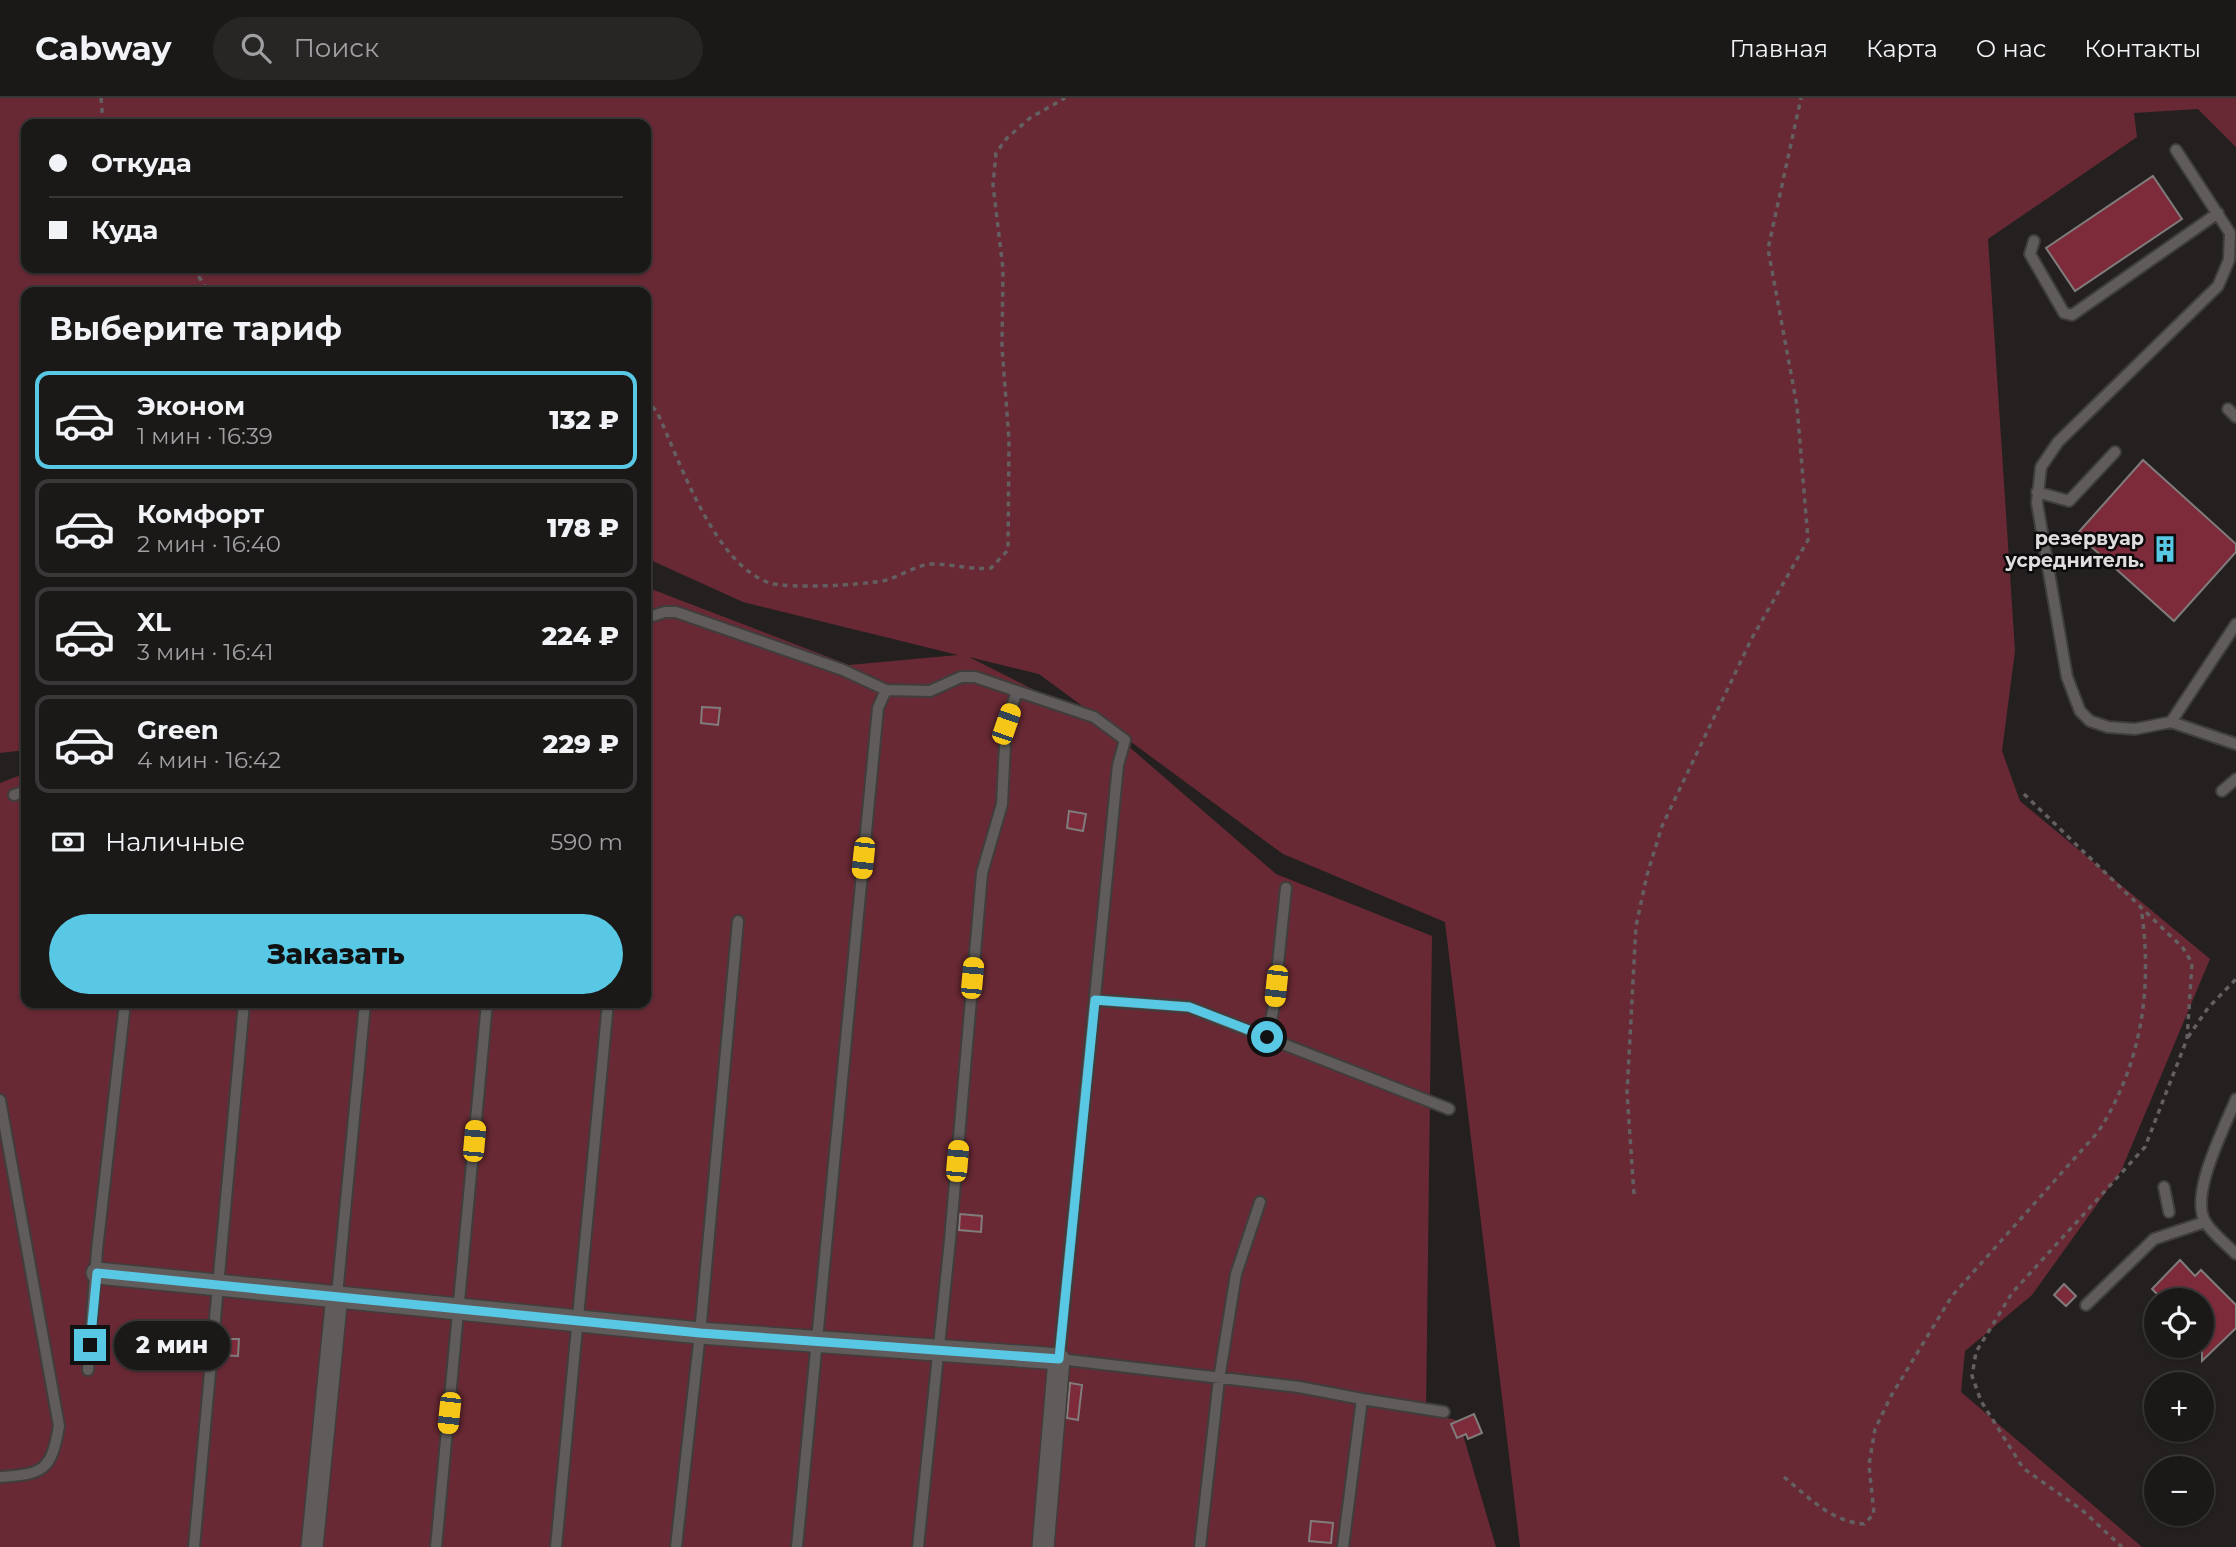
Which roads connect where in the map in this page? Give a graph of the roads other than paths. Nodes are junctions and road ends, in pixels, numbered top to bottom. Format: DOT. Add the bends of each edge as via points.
graph roads {
  1 [pos="2176,150"];
  2 [pos="2218,213"];
  3 [pos="2034,241"];
  4 [pos="2115,452"];
  5 [pos="2037,492"];
  6 [pos="651,616"];
  7 [pos="2236,624"];
  8 [pos="886,690"];
  9 [pos="1017,691"];
  10 [pos="2171,722"];
  11 [pos="2236,744"];
  12 [pos="2236,779"];
  13 [pos="2222,791"];
  14 [pos="21,793"];
  15 [pos="14,795"];
  16 [pos="1286,888"];
  17 [pos="738,920"];
  18 [pos="1095,1000"];
  19 [pos="124,1008"];
  20 [pos="244,1008"];
  21 [pos="365,1008"];
  22 [pos="487,1008"];
  23 [pos="608,1008"];
  24 [pos="1267,1037"];
  25 [pos="2236,1099"];
  26 [pos="0,1100"];
  27 [pos="1449,1109"];
  28 [pos="2164,1187"];
  29 [pos="1261,1202"];
  30 [pos="2169,1212"];
  31 [pos="2205,1222"];
  32 [pos="2236,1254"];
  33 [pos="97,1273"];
  34 [pos="217,1284"];
  35 [pos="337,1295"];
  36 [pos="2085,1305"];
  37 [pos="459,1307"];
  38 [pos="578,1320"];
  39 [pos="700,1333"];
  40 [pos="815,1342"];
  41 [pos="937,1350"];
  42 [pos="1059,1359"];
  43 [pos="88,1370"];
  44 [pos="1219,1379"];
  45 [pos="1362,1399"];
  46 [pos="1444,1412"];
  47 [pos="0,1477"];
  48 [pos="194,1547"];
  49 [pos="313,1547"];
  50 [pos="436,1547"];
  51 [pos="556,1547"];
  52 [pos="676,1547"];
  53 [pos="797,1547"];
  54 [pos="918,1547"];
  55 [pos="1043,1547"];
  56 [pos="1200,1547"];
  57 [pos="1343,1547"];
  1 -- 2 [label="lane"];
  2 -- 3 [label="lane" via="2072,315 2064,313 2030,254"];
  2 -- 5 [label="lane" via="2230,233 2229,260 2218,286 2057,442 2040,467"];
  4 -- 5 [label="lane" via="2069,501"];
  5 -- 10 [label="lane" via="2067,677 2080,710 2090,721 2108,727 2135,729"];
  6 -- 8 [label="lane" via="676,612 843,670"];
  7 -- 10 [label="lane"];
  8 -- 9 [label="lane" via="930,691 961,677 975,677"];
  8 -- 40 [label="lane" via="878,708"];
  9 -- 18 [label="lane" via="1094,717 1125,740 1118,765"];
  9 -- 41 [label="lane" via="1006,724 1002,804 982,873"];
  10 -- 11 [label="lane"];
  12 -- 13 [label="lane"];
  14 -- 15 [label="lane"];
  16 -- 24 [label="lane"];
  17 -- 39 [label="lane"];
  18 -- 24 [label="lane" via="1189,1007"];
  18 -- 42 [label="lane"];
  19 -- 33 [label="lane"];
  20 -- 34 [label="lane"];
  21 -- 35 [label="lane"];
  22 -- 37 [label="lane"];
  23 -- 38 [label="lane"];
  24 -- 27 [label="lane"];
  25 -- 31 [label="lane" via="2201,1190"];
  26 -- 47 [label="lane" via="59,1426 54,1454 46,1467 32,1475"];
  28 -- 30 [label="lane"];
  29 -- 44 [label="lane" via="1236,1274"];
  31 -- 32 [label="lane"];
  31 -- 36 [label="lane" via="2154,1239"];
  33 -- 34 [label="street"];
  33 -- 43 [label="lane"];
  34 -- 35 [label="street"];
  34 -- 48 [label="lane"];
  35 -- 37 [label="street"];
  35 -- 49 [label="street"];
  37 -- 38 [label="street"];
  37 -- 50 [label="lane"];
  38 -- 39 [label="street"];
  38 -- 51 [label="lane"];
  39 -- 40 [label="street"];
  39 -- 52 [label="lane"];
  40 -- 41 [label="street"];
  40 -- 53 [label="lane"];
  41 -- 42 [label="street"];
  41 -- 54 [label="lane"];
  42 -- 44 [label="lane"];
  42 -- 55 [label="street"];
  44 -- 45 [label="lane"];
  44 -- 56 [label="lane"];
  45 -- 46 [label="lane"];
  45 -- 57 [label="lane"];
}
